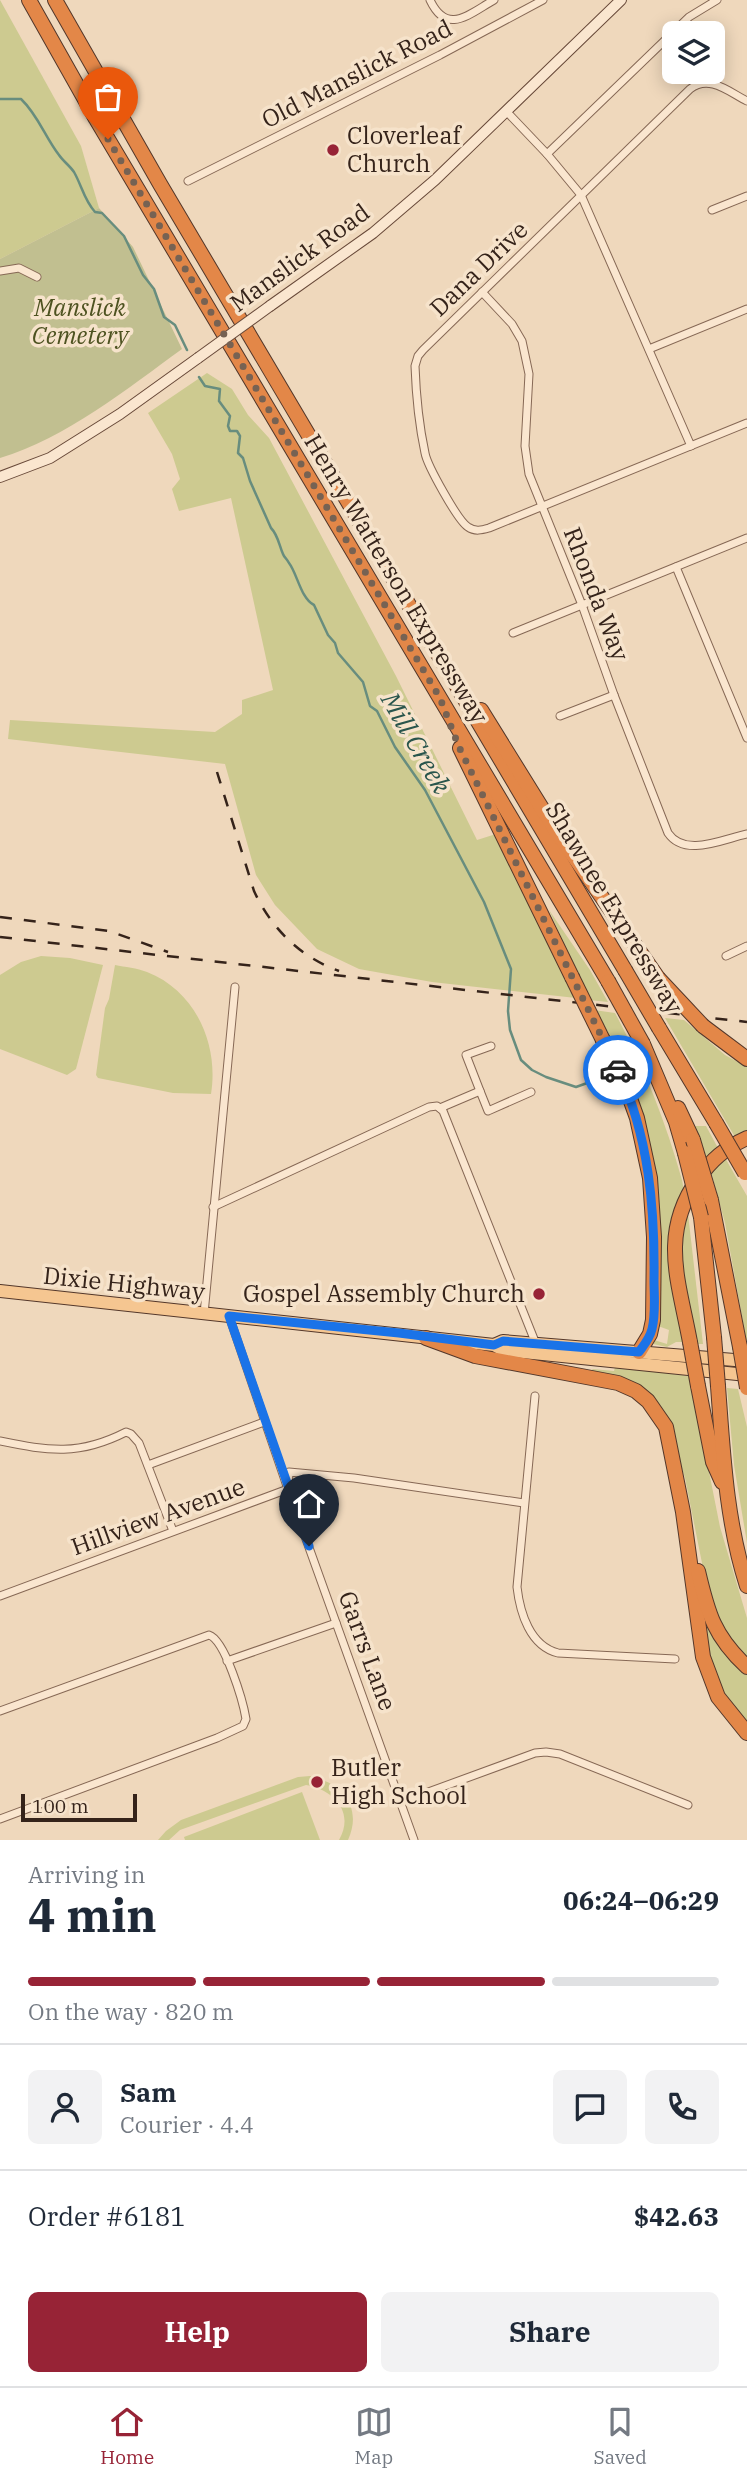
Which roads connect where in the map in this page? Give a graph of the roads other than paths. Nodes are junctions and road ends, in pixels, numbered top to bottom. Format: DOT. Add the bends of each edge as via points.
graph roads {
  1 [pos="29,0"];
  2 [pos="55,0"];
  3 [pos="430,0"];
  4 [pos="494,0"];
  5 [pos="543,0"];
  6 [pos="621,0"];
  7 [pos="717,0"];
  8 [pos="747,101"];
  9 [pos="507,112"];
  10 [pos="547,154"];
  11 [pos="188,181"];
  12 [pos="581,195"];
  13 [pos="747,196"];
  14 [pos="712,210"];
  15 [pos="0,271"];
  16 [pos="37,277"];
  17 [pos="482,292"];
  18 [pos="747,309"];
  19 [pos="649,349"];
  20 [pos="747,424"];
  21 [pos="691,446"];
  22 [pos="0,477"];
  23 [pos="541,506"];
  24 [pos="747,538"];
  25 [pos="676,567"];
  26 [pos="582,605"];
  27 [pos="513,633"];
  28 [pos="444,662"];
  29 [pos="614,695"];
  30 [pos="440,698"];
  31 [pos="560,716"];
  32 [pos="747,738"];
  33 [pos="747,834"];
  34 [pos="747,946"];
  35 [pos="726,956"];
  36 [pos="235,987"];
  37 [pos="491,1046"];
  38 [pos="747,1059"];
  39 [pos="480,1091"];
  40 [pos="531,1092"];
  41 [pos="439,1107"];
  42 [pos="747,1138"];
  43 [pos="689,1147"];
  44 [pos="746,1175"];
  45 [pos="213,1207"];
  46 [pos="0,1291"];
  47 [pos="204,1314"];
  48 [pos="229,1316"];
  49 [pos="426,1338"];
  50 [pos="536,1344"];
  51 [pos="494,1345"];
  52 [pos="639,1352"];
  53 [pos="747,1362"];
  54 [pos="747,1376"];
  55 [pos="747,1388"];
  56 [pos="534,1396"];
  57 [pos="264,1422"];
  58 [pos="0,1441"];
  59 [pos="148,1465"];
  60 [pos="288,1489"];
  61 [pos="725,1489"];
  62 [pos="524,1503"];
  63 [pos="683,1512"];
  64 [pos="173,1531"];
  65 [pos="747,1586"];
  66 [pos="0,1595"];
  67 [pos="337,1623"];
  68 [pos="675,1659"];
  69 [pos="227,1661"];
  70 [pos="747,1667"];
  71 [pos="0,1711"];
  72 [pos="747,1733"];
  73 [pos="401,1802"];
  74 [pos="688,1805"];
  75 [pos="0,1819"];
  76 [pos="414,1840"];
  1 -- 30 [label="highway, Henry Watterson Expressway"];
  2 -- 28 [label="highway, Henry Watterson Expressway"];
  3 -- 4 [label="street" via="439,16 448,21 461,19"];
  5 -- 11 [label="street, Old Manslick Road"];
  6 -- 9 [label="main road, Manslick Road"];
  7 -- 10 [label="street" via="689,17"];
  8 -- 12 [label="street, Dana Drive" via="703,82 690,89"];
  9 -- 10 [label="street"];
  9 -- 22 [label="main road, Manslick Road, bridge" via="373,233 120,414 50,458"];
  10 -- 12 [label="street"];
  12 -- 17 [label="street, Dana Drive"];
  12 -- 19 [label="street"];
  13 -- 14 [label="street"];
  15 -- 16 [label="street" via="19,268"];
  17 -- 23 [label="street, Rhonda Way" via="523,341 529,381 526,455"];
  17 -- 23 [label="street, Dana Drive" via="418,356 415,366 425,454 470,528 483,530"];
  18 -- 19 [label="street"];
  19 -- 21 [label="street"];
  20 -- 21 [label="street"];
  21 -- 23 [label="street"];
  23 -- 26 [label="street, Rhonda Way"];
  24 -- 25 [label="street"];
  25 -- 26 [label="street"];
  25 -- 32 [label="street"];
  26 -- 27 [label="street"];
  26 -- 29 [label="street, Rhonda Way"];
  28 -- 38 [label="highway, bridge" via="478,705 556,831 658,978 703,1026"];
  28 -- 44 [label="highway, Shawnee Expressway, bridge"];
  29 -- 31 [label="street"];
  29 -- 33 [label="street, Rhonda Way" via="670,836 689,846"];
  30 -- 43 [label="highway, Henry Watterson Expressway, bridge" via="608,981"];
  30 -- 52 [label="highway, bridge" via="459,747 637,1118 650,1178 654,1237 653,1320"];
  34 -- 35 [label="street"];
  36 -- 45 [label="street"];
  37 -- 39 [label="street" via="466,1055"];
  39 -- 40 [label="street" via="488,1111"];
  39 -- 41 [label="street"];
  41 -- 45 [label="street" via="429,1107"];
  41 -- 50 [label="street"];
  42 -- 61 [label="highway, bridge" via="721,1152 685,1197 674,1253 713,1462"];
  43 -- 55 [label="highway, bridge" via="711,1200"];
  43 -- 61 [label="highway, bridge" via="701,1217"];
  45 -- 47 [label="street"];
  46 -- 47 [label="main road, Dixie Highway"];
  47 -- 48 [label="main road, Dixie Highway"];
  48 -- 49 [label="main road, Dixie Highway"];
  48 -- 57 [label="street, Garrs Lane"];
  49 -- 51 [label="main road, Dixie Highway"];
  49 -- 63 [label="highway" via="475,1356 593,1377 636,1391 666,1427"];
  50 -- 51 [label="main road, Dixie Highway" via="503,1341"];
  50 -- 52 [label="main road, Dixie Highway"];
  51 -- 54 [label="main road, Dixie Highway" via="503,1350"];
  52 -- 53 [label="main road, Dixie Highway"];
  56 -- 62 [label="street"];
  57 -- 59 [label="street"];
  57 -- 60 [label="street, Garrs Lane"];
  58 -- 59 [label="street" via="65,1451 126,1432 139,1443"];
  59 -- 64 [label="street"];
  60 -- 62 [label="street, Hillview Avenue" via="289,1472"];
  60 -- 64 [label="street, Hillview Avenue"];
  60 -- 67 [label="street, Garrs Lane"];
  61 -- 65 [label="highway"];
  62 -- 68 [label="street" via="519,1600 541,1646 563,1654"];
  63 -- 70 [label="highway" via="715,1629"];
  63 -- 72 [label="highway" via="703,1657 718,1697"];
  64 -- 66 [label="street, Hillview Avenue"];
  67 -- 69 [label="street"];
  67 -- 73 [label="street, Garrs Lane"];
  69 -- 71 [label="street" via="215,1637 203,1635"];
  69 -- 75 [label="street" via="246,1715 243,1726"];
  73 -- 74 [label="street" via="546,1752"];
  73 -- 76 [label="street, Garrs Lane"];
}
